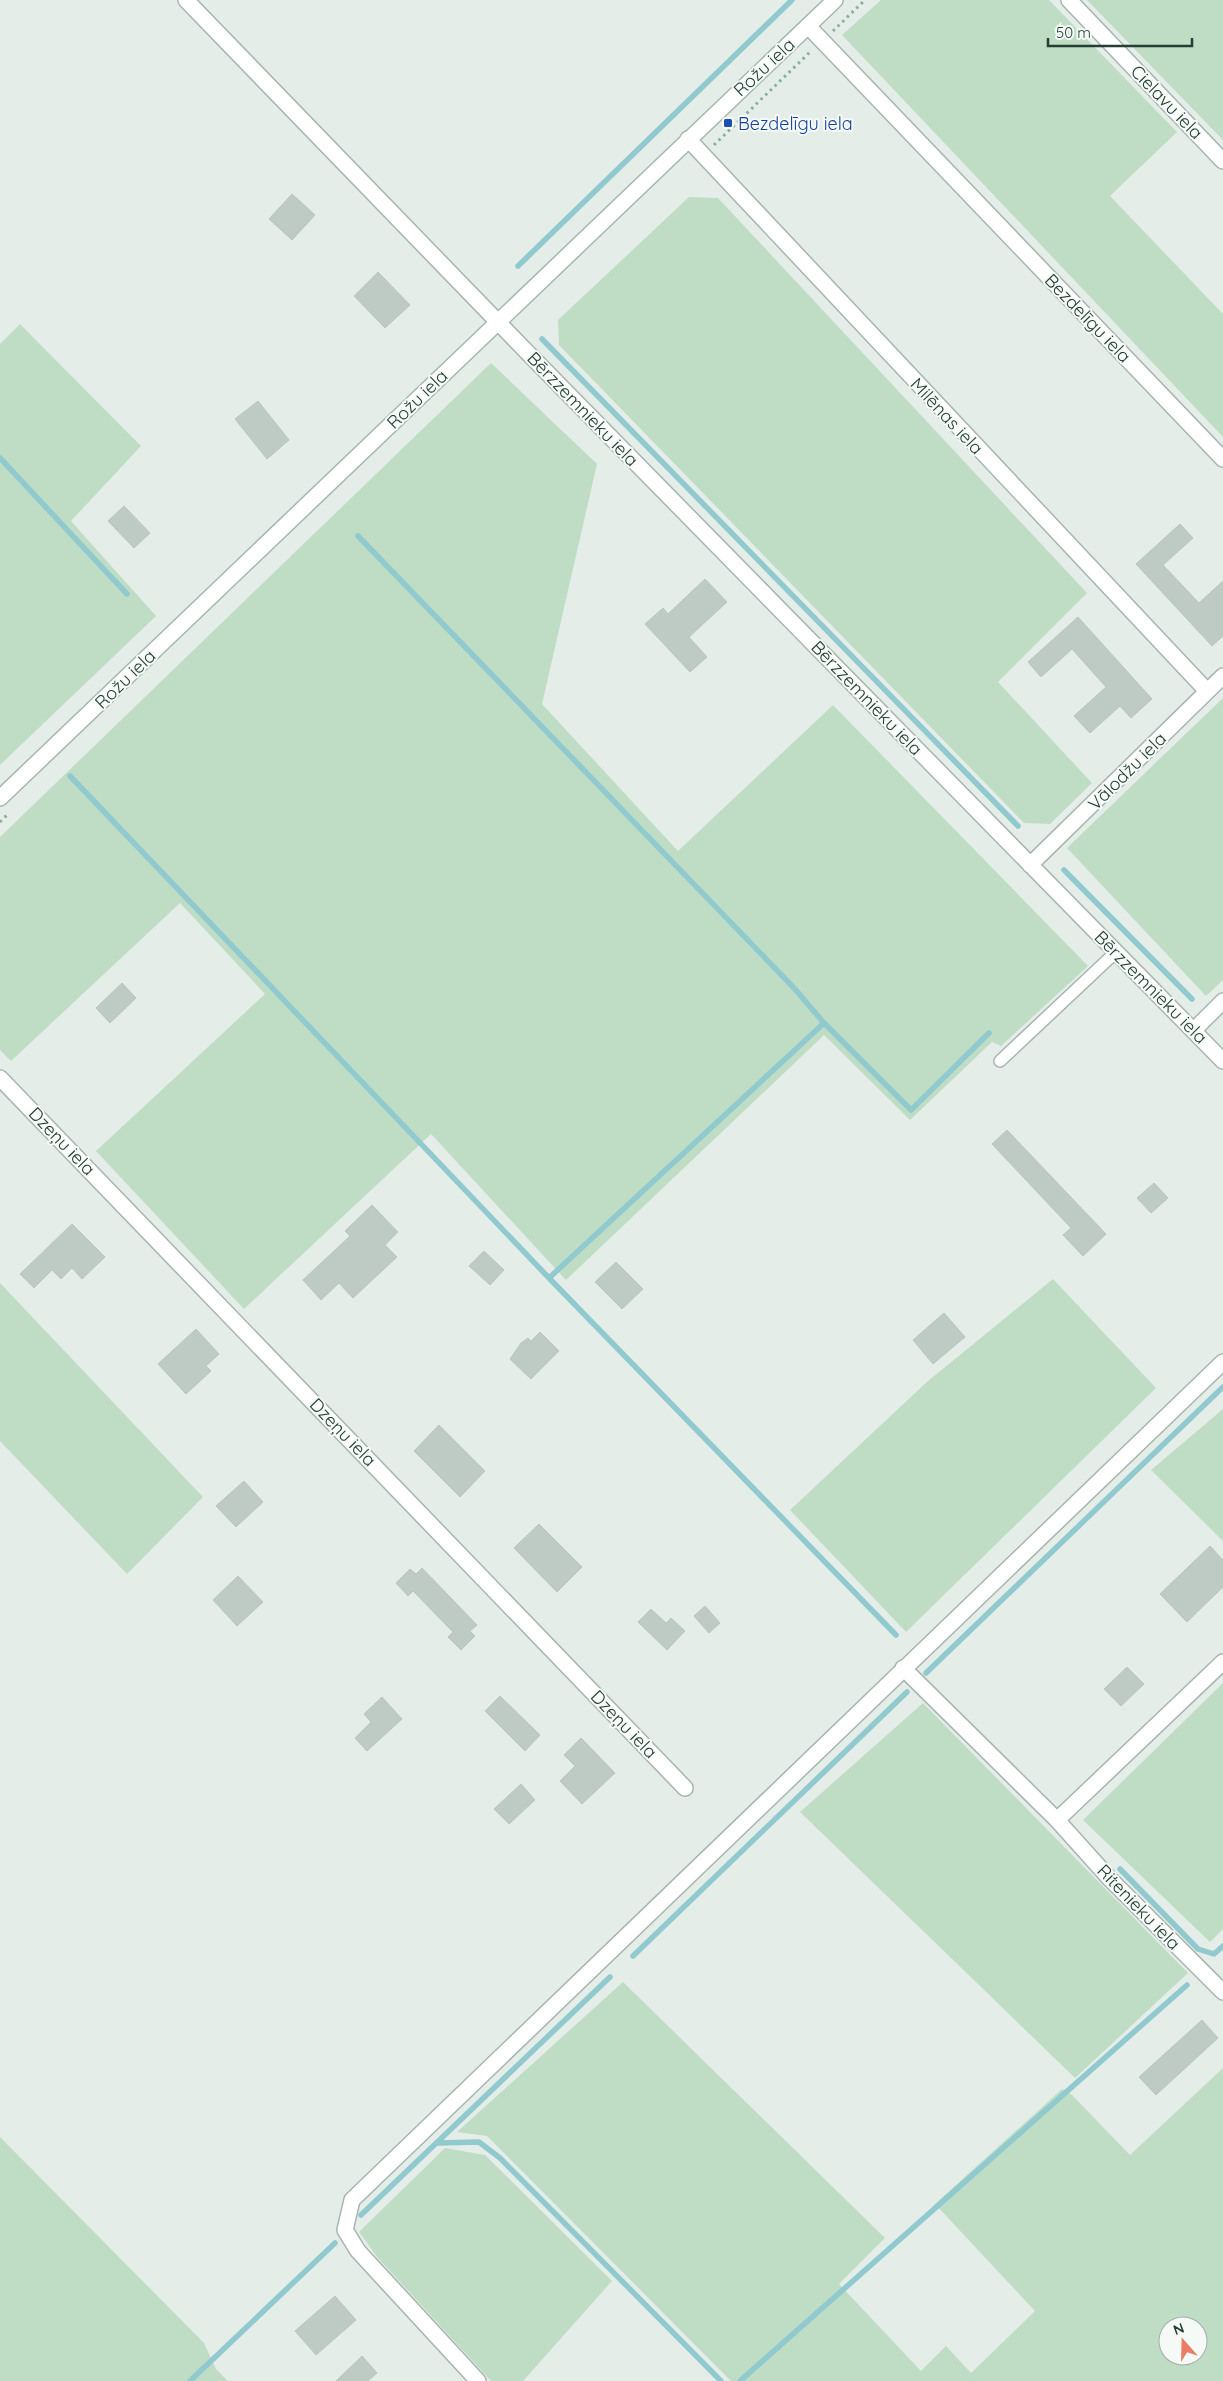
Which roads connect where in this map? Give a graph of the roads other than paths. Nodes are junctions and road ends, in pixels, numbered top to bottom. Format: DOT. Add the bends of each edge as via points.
graph roads {
  1 [pos="186,0"];
  2 [pos="835,0"];
  3 [pos="1069,0"];
  4 [pos="808,26"];
  5 [pos="688,139"];
  6 [pos="1223,161"];
  7 [pos="498,321"];
  8 [pos="1223,459"];
  9 [pos="1223,676"];
  10 [pos="1207,691"];
  11 [pos="0,798"];
  12 [pos="1030,865"];
  13 [pos="1116,952"];
  14 [pos="1223,1002"];
  15 [pos="1194,1030"];
  16 [pos="1000,1061"];
  17 [pos="1223,1061"];
  18 [pos="0,1078"];
  19 [pos="1223,1362"];
  20 [pos="1223,1662"];
  21 [pos="903,1668"];
  22 [pos="685,1788"];
  23 [pos="1057,1820"];
  24 [pos="1222,1988"];
  25 [pos="478,2381"];
  1 -- 7 [label="street, Bērzzemnieku iela"];
  2 -- 4 [label="street, Rožu iela"];
  3 -- 6 [label="street, Cielavu iela"];
  4 -- 5 [label="street, Rožu iela"];
  4 -- 8 [label="street, Bezdelīgu iela"];
  5 -- 7 [label="street, Rožu iela"];
  5 -- 10 [label="street, Milēnas iela"];
  7 -- 11 [label="street, Rožu iela"];
  7 -- 12 [label="street, Bērzzemnieku iela"];
  9 -- 10 [label="street, Vālodžu iela"];
  10 -- 12 [label="street, Vālodžu iela"];
  12 -- 13 [label="street, Bērzzemnieku iela"];
  13 -- 15 [label="street, Bērzzemnieku iela"];
  13 -- 16 [label="lane"];
  14 -- 15 [label="street"];
  15 -- 17 [label="street, Bērzzemnieku iela"];
  18 -- 22 [label="street, Dzeņu iela"];
  19 -- 21 [label="street"];
  20 -- 23 [label="street"];
  21 -- 23 [label="street, Ritenieku iela"];
  21 -- 25 [label="street" via="352,2200 345,2230 358,2251"];
  23 -- 24 [label="street, Ritenieku iela" via="1110,1879"];
}
